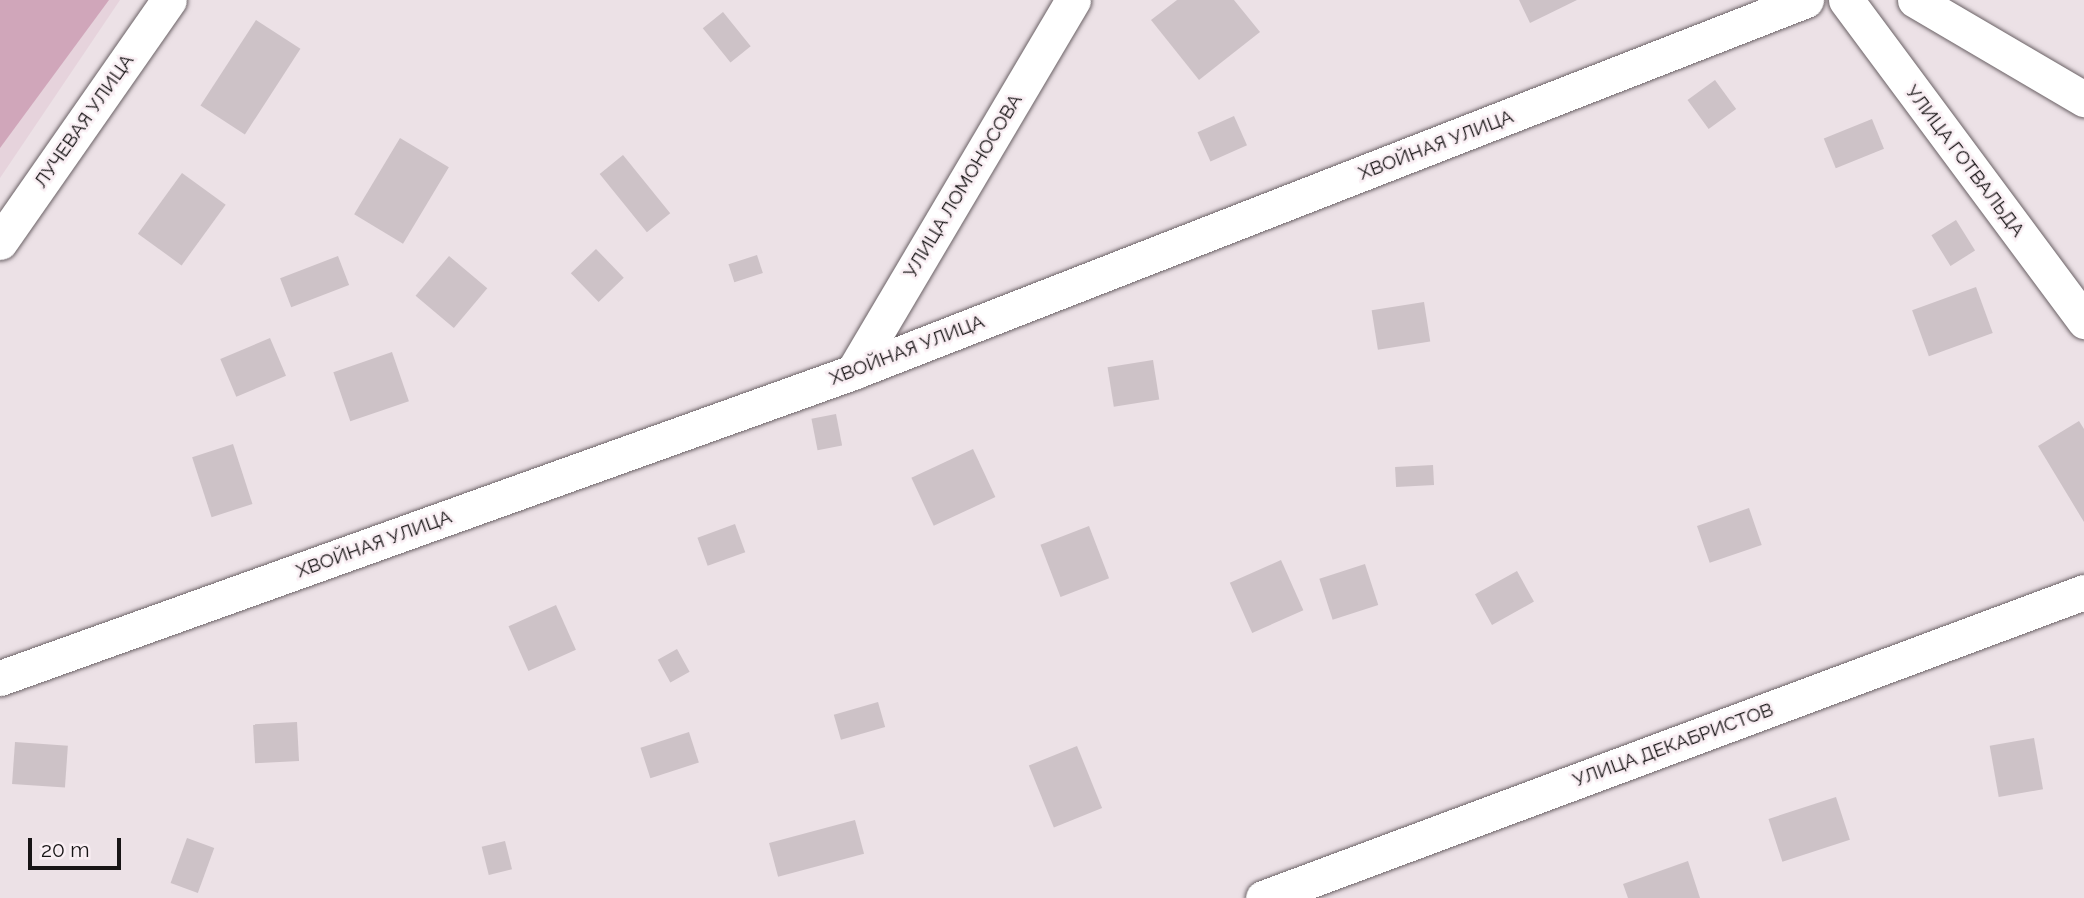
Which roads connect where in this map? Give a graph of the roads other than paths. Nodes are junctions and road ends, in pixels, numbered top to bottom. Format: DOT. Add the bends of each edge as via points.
graph roads {
  1 [pos="169,0"];
  2 [pos="1073,0"];
  3 [pos="1806,0"];
  4 [pos="1846,0"];
  5 [pos="1915,0"];
  6 [pos="2084,99"];
  7 [pos="0,242"];
  8 [pos="2084,321"];
  9 [pos="853,372"];
  10 [pos="2084,592"];
  11 [pos="0,678"];
  12 [pos="1263,898"];
  1 -- 7 [label="street, ЛУЧЕВАЯ УЛИЦА"];
  2 -- 9 [label="street, УЛИЦА ЛОМОНОСОВА"];
  3 -- 9 [label="street, ХВОЙНАЯ УЛИЦА"];
  4 -- 8 [label="street, УЛИЦА ГОТВАЛЬДА"];
  5 -- 6 [label="street"];
  9 -- 11 [label="street, ХВОЙНАЯ УЛИЦА"];
  10 -- 12 [label="street, УЛИЦА ДЕКАБРИСТОВ"];
}
